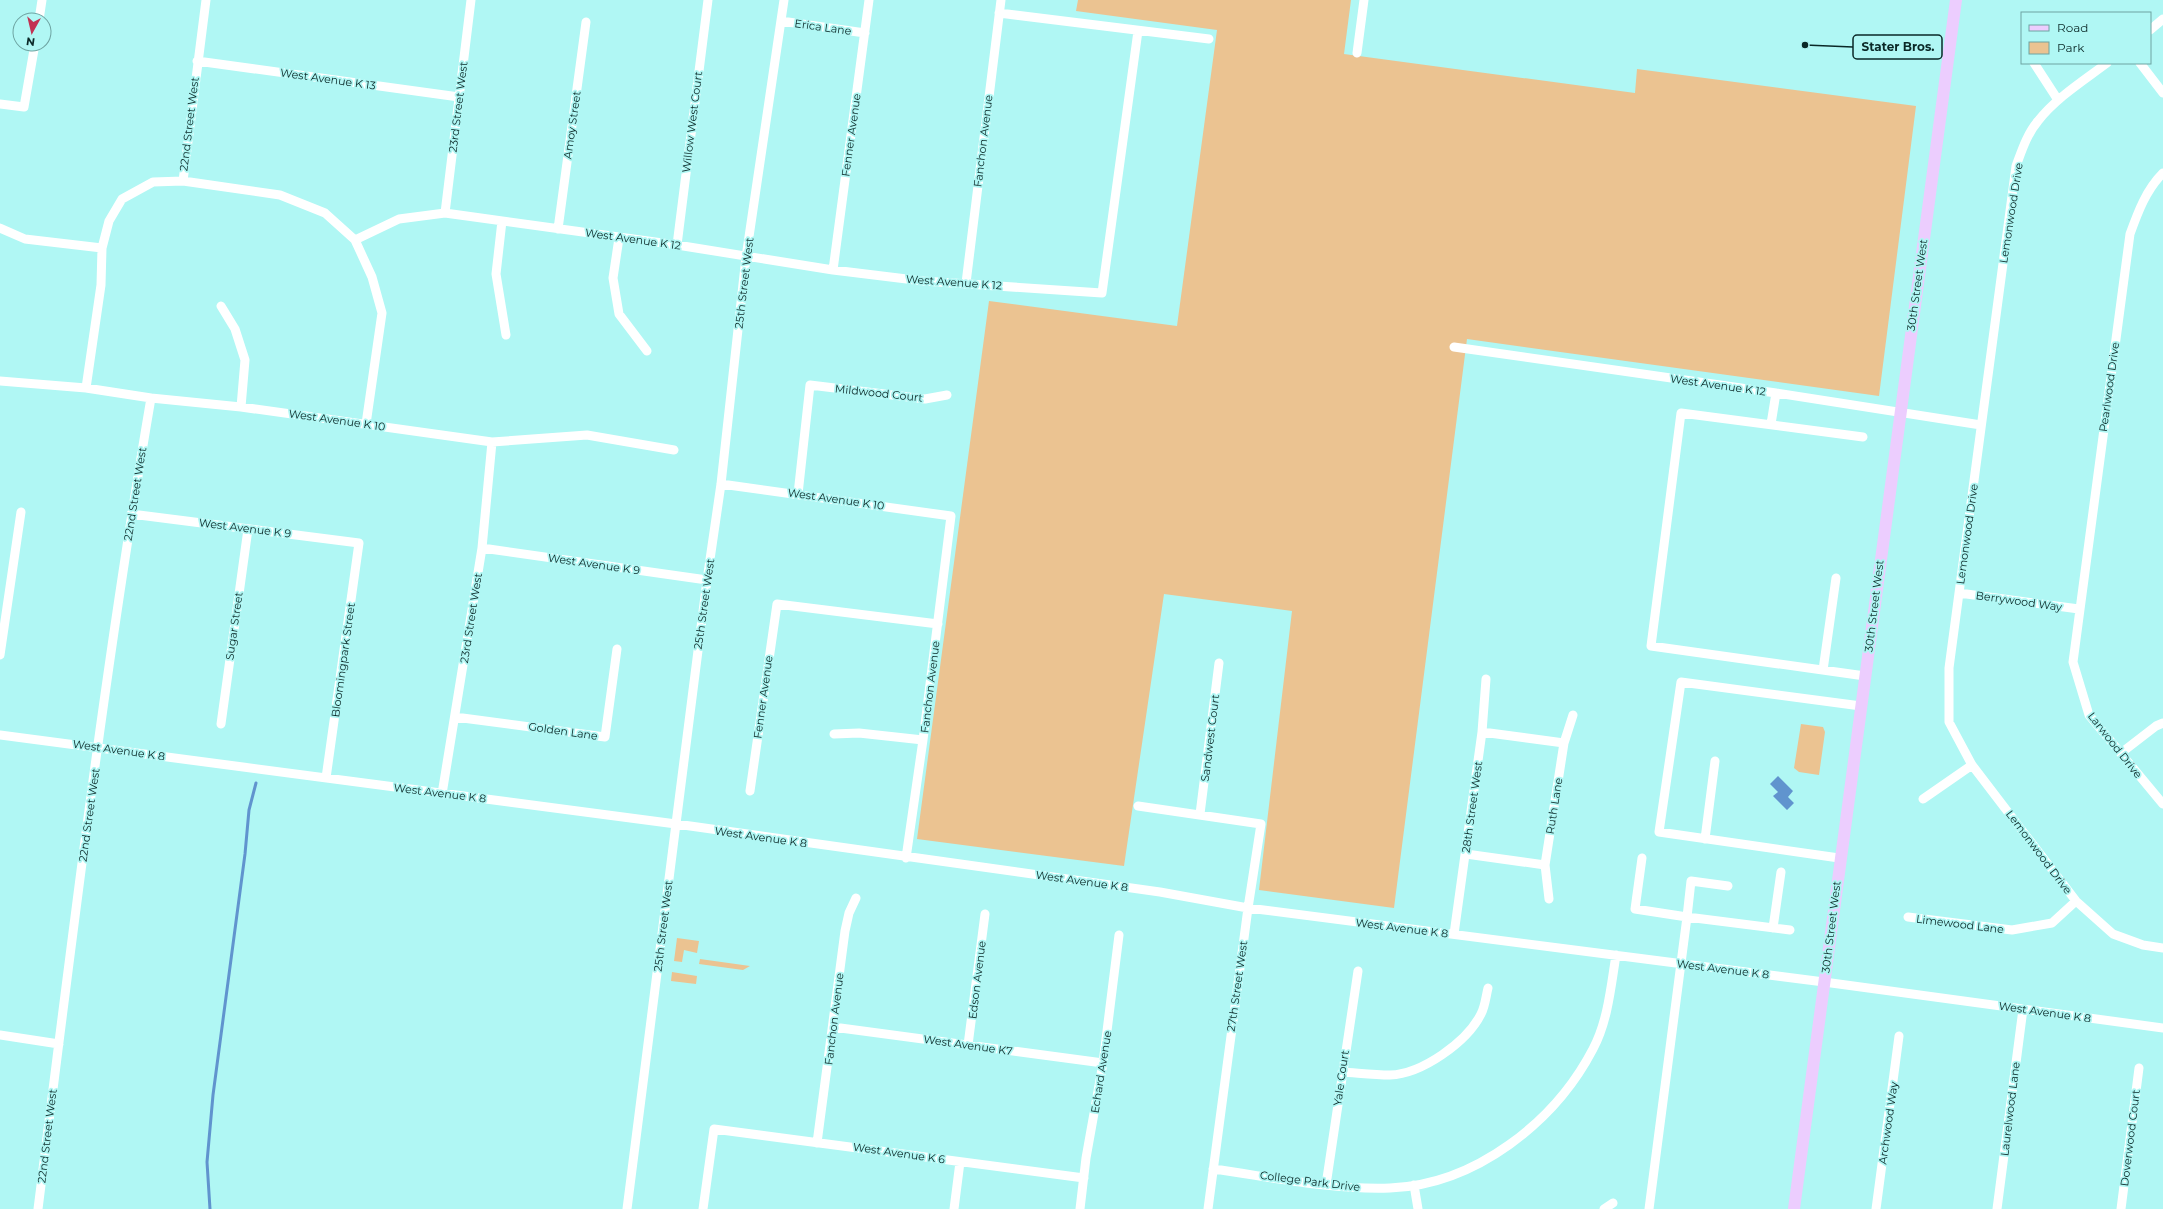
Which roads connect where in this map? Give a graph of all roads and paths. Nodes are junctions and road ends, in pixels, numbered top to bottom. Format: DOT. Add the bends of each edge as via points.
graph roads {
  1 [pos="42,0"];
  2 [pos="206,0"];
  3 [pos="471,0"];
  4 [pos="708,0"];
  5 [pos="784,0"];
  6 [pos="869,0"];
  7 [pos="1001,0"];
  8 [pos="1364,0"];
  9 [pos="1955,1"];
  10 [pos="40,12"];
  11 [pos="999,13"];
  12 [pos="2163,20"];
  13 [pos="781,21"];
  14 [pos="586,22"];
  15 [pos="2151,29"];
  16 [pos="1138,30"];
  17 [pos="865,33"];
  18 [pos="1209,39"];
  19 [pos="34,52"];
  20 [pos="1357,53"];
  21 [pos="197,61"];
  22 [pos="2035,64"];
  23 [pos="2106,64"];
  24 [pos="2141,64"];
  25 [pos="2163,93"];
  26 [pos="459,97"];
  27 [pos="2058,100"];
  28 [pos="0,104"];
  29 [pos="2163,173"];
  30 [pos="183,181"];
  31 [pos="445,213"];
  32 [pos="502,221"];
  33 [pos="0,228"];
  34 [pos="558,229"];
  35 [pos="619,238"];
  36 [pos="355,240"];
  37 [pos="677,245"];
  38 [pos="102,248"];
  39 [pos="746,257"];
  40 [pos="832,270"];
  41 [pos="966,283"];
  42 [pos="221,306"];
  43 [pos="506,335"];
  44 [pos="1454,347"];
  45 [pos="647,351"];
  46 [pos="0,381"];
  47 [pos="86,388"];
  48 [pos="1776,393"];
  49 [pos="947,395"];
  50 [pos="151,398"];
  51 [pos="241,407"];
  52 [pos="1900,412"];
  53 [pos="366,424"];
  54 [pos="1771,424"];
  55 [pos="1981,425"];
  56 [pos="1863,437"];
  57 [pos="492,442"];
  58 [pos="674,450"];
  59 [pos="721,484"];
  60 [pos="798,494"];
  61 [pos="21,512"];
  62 [pos="131,514"];
  63 [pos="951,516"];
  64 [pos="248,529"];
  65 [pos="359,543"];
  66 [pos="482,548"];
  67 [pos="1836,578"];
  68 [pos="707,580"];
  69 [pos="1959,593"];
  70 [pos="2079,609"];
  71 [pos="938,624"];
  72 [pos="617,648"];
  73 [pos="0,654"];
  74 [pos="1219,663"];
  75 [pos="1823,670"];
  76 [pos="1865,676"];
  77 [pos="1486,679"];
  78 [pos="1861,706"];
  79 [pos="1573,715"];
  80 [pos="455,717"];
  81 [pos="221,724"];
  82 [pos="2163,724"];
  83 [pos="1482,732"];
  84 [pos="834,734"];
  85 [pos="0,735"];
  86 [pos="923,740"];
  87 [pos="1564,743"];
  88 [pos="98,747"];
  89 [pos="2120,753"];
  90 [pos="1715,761"];
  91 [pos="1972,765"];
  92 [pos="326,778"];
  93 [pos="750,791"];
  94 [pos="442,794"];
  95 [pos="1923,799"];
  96 [pos="2163,804"];
  97 [pos="1138,806"];
  98 [pos="1200,814"];
  99 [pos="676,824"];
  100 [pos="1705,839"];
  101 [pos="1466,854"];
  102 [pos="906,858"];
  103 [pos="1642,858"];
  104 [pos="1839,858"];
  105 [pos="1545,865"];
  106 [pos="1781,872"];
  107 [pos="1728,886"];
  108 [pos="856,898"];
  109 [pos="1549,899"];
  110 [pos="2076,901"];
  111 [pos="1248,908"];
  112 [pos="985,914"];
  113 [pos="1687,917"];
  114 [pos="1908,917"];
  115 [pos="1773,928"];
  116 [pos="1790,930"];
  117 [pos="1454,934"];
  118 [pos="1119,935"];
  119 [pos="2163,948"];
  120 [pos="1616,955"];
  121 [pos="1682,964"];
  122 [pos="1358,971"];
  123 [pos="1824,982"];
  124 [pos="1488,988"];
  125 [pos="2023,1010"];
  126 [pos="833,1027"];
  127 [pos="2163,1028"];
  128 [pos="0,1035"];
  129 [pos="1899,1036"];
  130 [pos="59,1044"];
  131 [pos="968,1045"];
  132 [pos="1103,1063"];
  133 [pos="2139,1068"];
  134 [pos="1342,1072"];
  135 [pos="817,1143"];
  136 [pos="960,1162"];
  137 [pos="1213,1169"];
  138 [pos="1084,1178"];
  139 [pos="1326,1185"];
  140 [pos="1414,1185"];
  141 [pos="1613,1203"];
  142 [pos="38,1209"];
  143 [pos="627,1209"];
  144 [pos="703,1209"];
  145 [pos="954,1209"];
  146 [pos="1080,1209"];
  147 [pos="1208,1209"];
  148 [pos="1418,1209"];
  149 [pos="1604,1209"];
  150 [pos="1648,1209"];
  151 [pos="1794,1209"];
  152 [pos="1876,1209"];
  153 [pos="1997,1209"];
  154 [pos="2121,1209"];
  1 -- 10 [label="street"];
  2 -- 21 [label="street, 22nd Street West"];
  3 -- 26 [label="street, 23rd Street West"];
  4 -- 37 [label="street, Willow West Court"];
  5 -- 13 [label="street, 25th Street West"];
  6 -- 17 [label="street, Fenner Avenue"];
  7 -- 11 [label="street, Fanchon Avenue"];
  8 -- 20 [label="street"];
  9 -- 52 [label="main road, 30th Street West"];
  11 -- 16 [label="street"];
  11 -- 41 [label="street, Fanchon Avenue"];
  12 -- 15 [label="street"];
  13 -- 17 [label="street, Erica Lane"];
  13 -- 39 [label="street, 25th Street West"];
  14 -- 34 [label="street, Amoy Street"];
  16 -- 18 [label="street"];
  16 -- 41 [label="street, West Avenue K 12" via="1102,293"];
  17 -- 40 [label="street, Fenner Avenue"];
  19 -- 28 [label="street" via="24,107"];
  21 -- 26 [label="street, West Avenue K 13"];
  21 -- 30 [label="street, 22nd Street West"];
  22 -- 27 [label="street"];
  23 -- 27 [label="street, Lemonwood Drive"];
  24 -- 25 [label="street"];
  26 -- 31 [label="street, 23rd Street West"];
  27 -- 55 [label="street, Lemonwood Drive" via="2037,121 2016,166"];
  29 -- 70 [label="street, Pearlwood Drive" via="2147,194 2130,234"];
  30 -- 36 [label="street" via="280,195 325,213"];
  30 -- 38 [label="street, 22nd Street West" via="153,182 122,199 109,221"];
  31 -- 32 [label="street, West Avenue K 12"];
  31 -- 36 [label="street, West Avenue K 12" via="399,218"];
  32 -- 34 [label="street, West Avenue K 12"];
  32 -- 43 [label="street" via="496,274"];
  33 -- 38 [label="street" via="24,239"];
  34 -- 35 [label="street, West Avenue K 12"];
  35 -- 37 [label="street, West Avenue K 12"];
  35 -- 45 [label="street" via="613,278 619,314"];
  36 -- 53 [label="street" via="372,277 382,313"];
  37 -- 39 [label="street, West Avenue K 12"];
  38 -- 47 [label="street, 22nd Street West" via="101,285"];
  39 -- 40 [label="street, West Avenue K 12"];
  39 -- 59 [label="street, 25th Street West"];
  40 -- 41 [label="street, West Avenue K 12" via="923,281"];
  42 -- 51 [label="street" via="235,328 245,360"];
  44 -- 48 [label="street, West Avenue K 12"];
  46 -- 47 [label="street, West Avenue K 10"];
  47 -- 50 [label="street, West Avenue K 10"];
  48 -- 52 [label="street, West Avenue K 12"];
  48 -- 54 [label="street"];
  49 -- 60 [label="street, Mildwood Court" via="925,399 810,385"];
  50 -- 51 [label="street, West Avenue K 10"];
  50 -- 62 [label="street, 22nd Street West"];
  51 -- 53 [label="street, West Avenue K 10"];
  52 -- 55 [label="street, West Avenue K 12"];
  52 -- 76 [label="main road, 30th Street West"];
  53 -- 57 [label="street, West Avenue K 10"];
  54 -- 56 [label="street"];
  54 -- 75 [label="street" via="1680,413 1651,646"];
  55 -- 69 [label="street, Lemonwood Drive"];
  57 -- 58 [label="street, West Avenue K 10" via="587,435"];
  57 -- 66 [label="street, 23rd Street West"];
  59 -- 60 [label="street, West Avenue K 10"];
  59 -- 68 [label="street, 25th Street West"];
  60 -- 63 [label="street, West Avenue K 10"];
  61 -- 73 [label="street"];
  62 -- 64 [label="street, West Avenue K 9"];
  62 -- 88 [label="street, 22nd Street West"];
  63 -- 71 [label="street, Fanchon Avenue"];
  64 -- 65 [label="street, West Avenue K 9"];
  64 -- 81 [label="street, Sugar Street"];
  65 -- 92 [label="street, Bloomingpark Street"];
  66 -- 68 [label="street, West Avenue K 9"];
  66 -- 80 [label="street, 23rd Street West"];
  67 -- 75 [label="street"];
  68 -- 99 [label="street, 25th Street West"];
  69 -- 70 [label="street, Berrywood Way"];
  69 -- 91 [label="street, Lemonwood Drive" via="1948,668 1949,722"];
  70 -- 89 [label="street, Larwood Drive" via="2073,662 2089,715"];
  71 -- 86 [label="street, Fanchon Avenue"];
  71 -- 93 [label="street, Fenner Avenue" via="777,604"];
  72 -- 80 [label="street, Golden Lane" via="605,737"];
  74 -- 98 [label="street, Sandwest Court"];
  75 -- 76 [label="street"];
  76 -- 78 [label="main road, 30th Street West"];
  77 -- 83 [label="street, 28th Street West"];
  78 -- 100 [label="street" via="1681,682 1659,832"];
  78 -- 104 [label="main road, 30th Street West"];
  79 -- 87 [label="street, Ruth Lane"];
  80 -- 94 [label="street, 23rd Street West"];
  82 -- 89 [label="street" via="2156,726"];
  83 -- 87 [label="street"];
  83 -- 101 [label="street, 28th Street West"];
  84 -- 86 [label="street" via="859,733"];
  85 -- 88 [label="street, West Avenue K 8"];
  86 -- 102 [label="street, Fanchon Avenue"];
  87 -- 105 [label="street, Ruth Lane"];
  88 -- 92 [label="street, West Avenue K 8"];
  88 -- 130 [label="street, 22nd Street West"];
  89 -- 96 [label="street, Larwood Drive"];
  90 -- 100 [label="street"];
  91 -- 95 [label="street"];
  91 -- 110 [label="street, Lemonwood Drive"];
  92 -- 94 [label="street, West Avenue K 8"];
  94 -- 99 [label="street, West Avenue K 8"];
  97 -- 98 [label="street"];
  98 -- 111 [label="street, 27th Street West" via="1261,824"];
  99 -- 102 [label="street, West Avenue K 8"];
  99 -- 143 [label="street, 25th Street West"];
  100 -- 104 [label="street"];
  101 -- 105 [label="street"];
  101 -- 117 [label="street, 28th Street West"];
  102 -- 111 [label="street, West Avenue K 8" via="1160,892"];
  103 -- 113 [label="street" via="1635,909"];
  104 -- 123 [label="main road, 30th Street West"];
  105 -- 109 [label="street, Ruth Lane"];
  106 -- 115 [label="street"];
  107 -- 113 [label="street" via="1691,881"];
  108 -- 126 [label="street, Fanchon Avenue" via="845,931"];
  110 -- 114 [label="street, Limewood Lane" via="2052,923 2012,930"];
  110 -- 119 [label="street, Lemonwood Drive" via="2113,934 2143,945"];
  111 -- 117 [label="street, West Avenue K 8"];
  111 -- 137 [label="street, 27th Street West"];
  112 -- 131 [label="street, Edson Avenue"];
  113 -- 115 [label="street"];
  113 -- 121 [label="street"];
  115 -- 116 [label="street"];
  117 -- 120 [label="street, West Avenue K 8"];
  118 -- 132 [label="street, Echard Avenue"];
  120 -- 121 [label="street, West Avenue K 8"];
  120 -- 140 [label="street, College Park Drive" via="1608,1006 1594,1048 1561,1098 1522,1135 1484,1161 1441,1179"];
  121 -- 123 [label="street, West Avenue K 8"];
  121 -- 150 [label="street"];
  122 -- 134 [label="street, Yale Court"];
  123 -- 125 [label="street, West Avenue K 8"];
  123 -- 151 [label="main road, 30th Street West"];
  124 -- 134 [label="street" via="1481,1014 1468,1033 1448,1052 1421,1066 1392,1075"];
  125 -- 127 [label="street, West Avenue K 8"];
  125 -- 153 [label="street, Laurelwood Lane"];
  126 -- 131 [label="street, West Avenue K7"];
  126 -- 135 [label="street, Fanchon Avenue"];
  128 -- 130 [label="street"];
  129 -- 152 [label="street, Archwood Way"];
  130 -- 142 [label="street, 22nd Street West"];
  131 -- 132 [label="street, West Avenue K7"];
  132 -- 138 [label="street, Echard Avenue"];
  133 -- 154 [label="street, Doverwood Court"];
  134 -- 139 [label="street, Yale Court"];
  135 -- 136 [label="street, West Avenue K 6"];
  135 -- 144 [label="street, West Avenue K 6" via="714,1129"];
  136 -- 138 [label="street, West Avenue K 6"];
  136 -- 145 [label="street"];
  137 -- 139 [label="street, College Park Drive"];
  137 -- 147 [label="street, 27th Street West"];
  138 -- 146 [label="street, Echard Avenue"];
  139 -- 140 [label="street, College Park Drive" via="1376,1188"];
  140 -- 148 [label="street"];
  141 -- 149 [label="street"];
}
